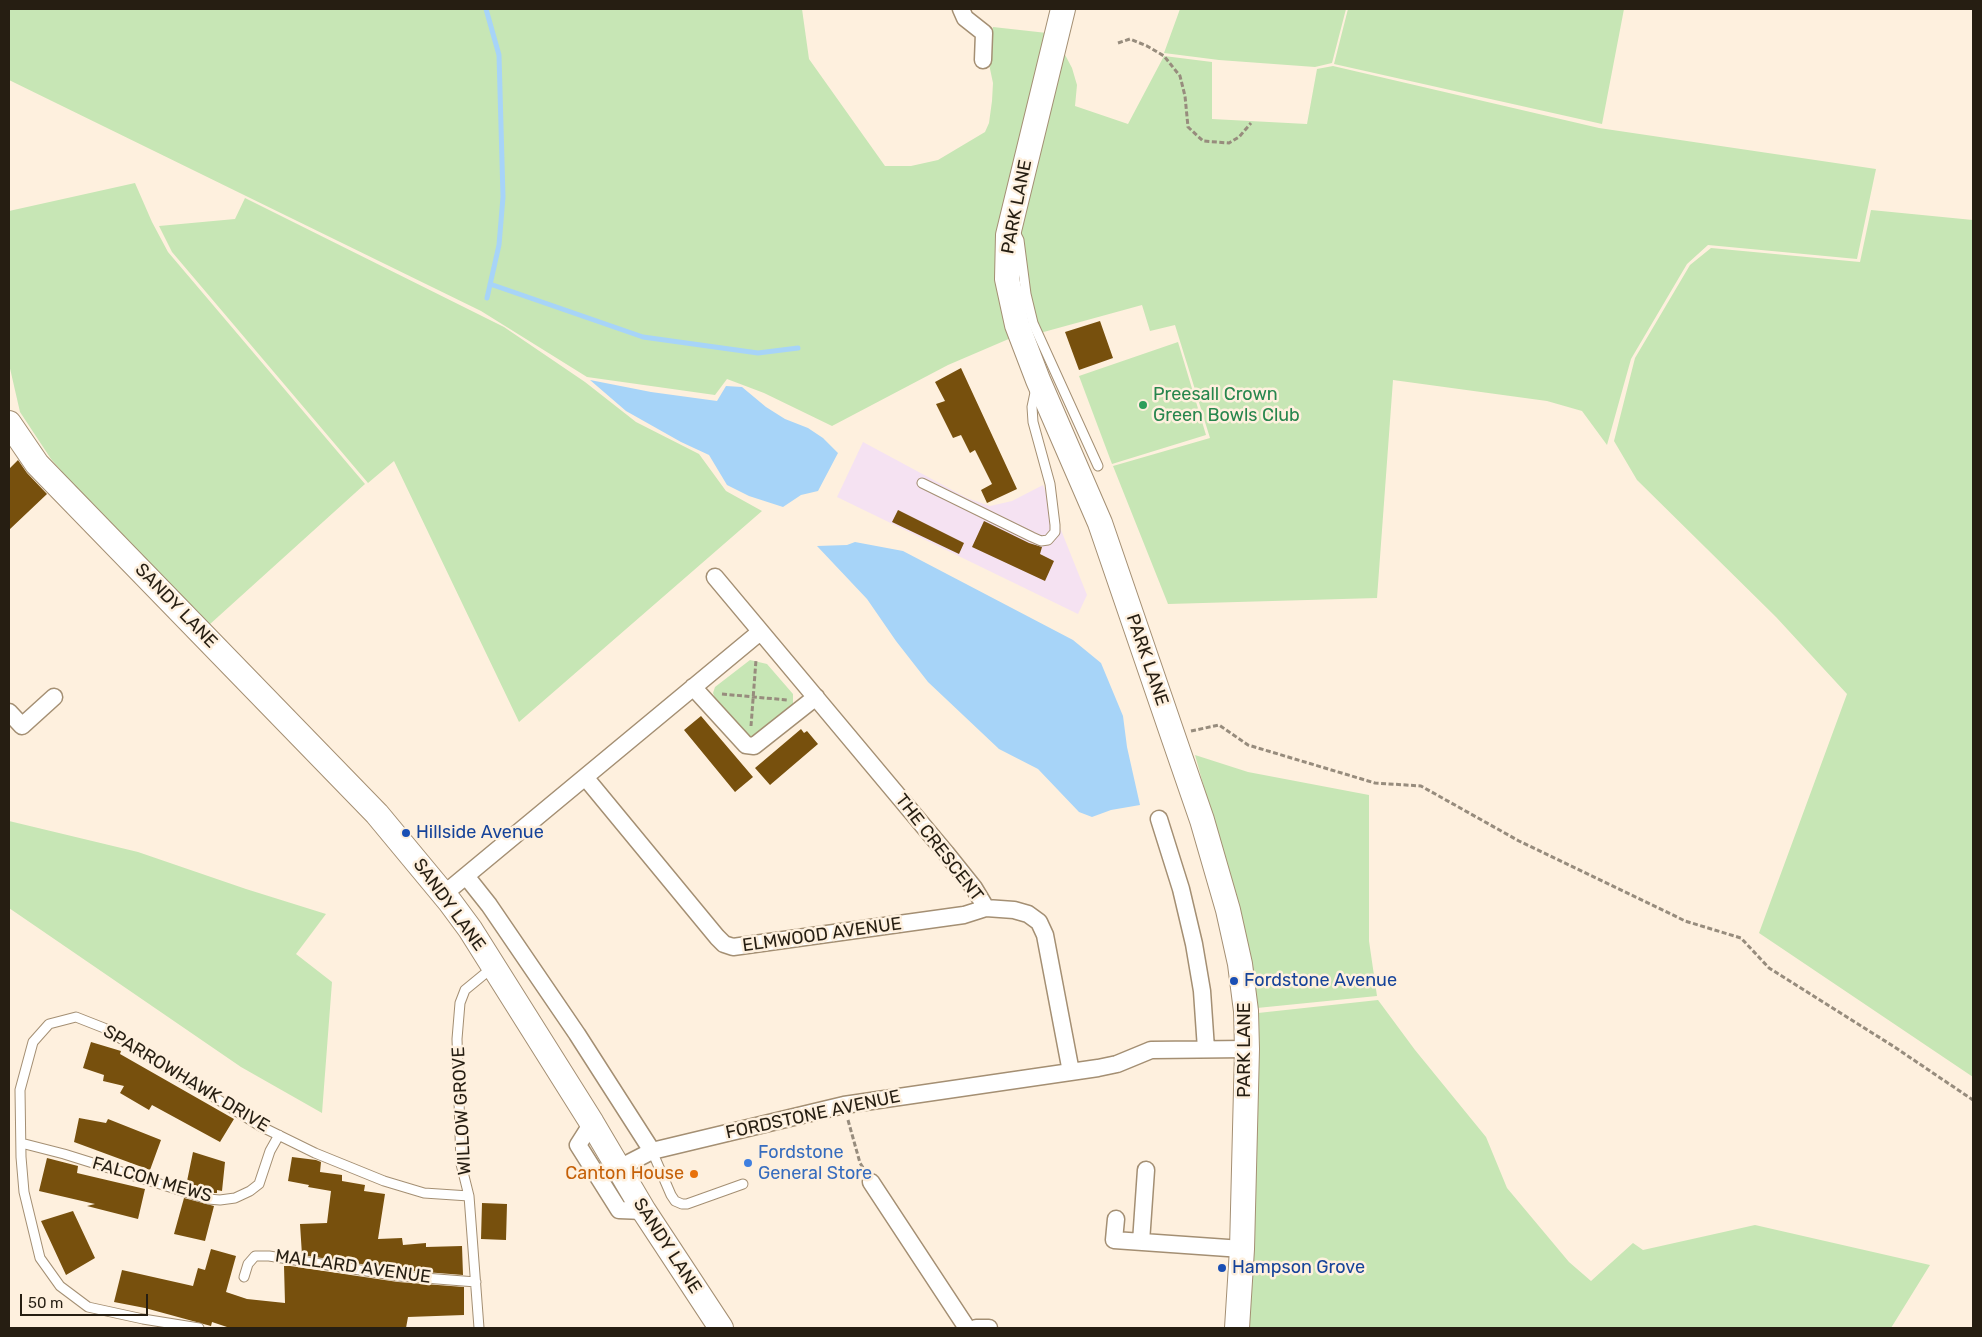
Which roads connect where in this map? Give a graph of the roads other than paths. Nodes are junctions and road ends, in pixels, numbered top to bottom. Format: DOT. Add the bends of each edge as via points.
graph roads {
  1 [pos="960,9"];
  2 [pos="1063,9"];
  3 [pos="983,60"];
  4 [pos="1011,223"];
  5 [pos="1038,380"];
  6 [pos="9,423"];
  7 [pos="1098,466"];
  8 [pos="922,483"];
  9 [pos="715,577"];
  10 [pos="760,632"];
  11 [pos="693,687"];
  12 [pos="54,697"];
  13 [pos="816,697"];
  14 [pos="9,712"];
  15 [pos="586,777"];
  16 [pos="1159,819"];
  17 [pos="466,876"];
  18 [pos="444,894"];
  19 [pos="986,908"];
  20 [pos="493,967"];
  21 [pos="1247,1049"];
  22 [pos="1206,1050"];
  23 [pos="1070,1072"];
  24 [pos="592,1124"];
  25 [pos="279,1135"];
  26 [pos="21,1143"];
  27 [pos="652,1152"];
  28 [pos="619,1168"];
  29 [pos="1146,1170"];
  30 [pos="871,1182"];
  31 [pos="743,1184"];
  32 [pos="469,1196"];
  33 [pos="644,1211"];
  34 [pos="1116,1219"];
  35 [pos="1142,1242"];
  36 [pos="1242,1249"];
  37 [pos="244,1276"];
  38 [pos="476,1282"];
  39 [pos="154,1325"];
  40 [pos="200,1328"];
  41 [pos="480,1328"];
  42 [pos="721,1328"];
  43 [pos="968,1328"];
  44 [pos="976,1328"];
  45 [pos="989,1328"];
  46 [pos="1237,1328"];
  1 -- 3 [label="street" via="984,33"];
  2 -- 4 [label="main road, PARK LANE"];
  4 -- 5 [label="main road, PARK LANE" via="1007,279 1017,325"];
  4 -- 7 [label="lane" via="1019,240 1033,324"];
  5 -- 8 [label="lane" via="1032,407 1033,422 1050,484 1055,525 1055,532 1048,540 1032,537"];
  5 -- 21 [label="main road, PARK LANE" via="1100,523 1202,820 1240,964 1246,1003"];
  6 -- 18 [label="main road, SANDY LANE" via="38,464 377,814"];
  9 -- 10 [label="street, THE CRESCENT"];
  10 -- 11 [label="street"];
  10 -- 13 [label="street, THE CRESCENT"];
  11 -- 13 [label="street" via="746,745 754,746"];
  11 -- 15 [label="street"];
  12 -- 14 [label="street" via="22,726"];
  13 -- 19 [label="street, THE CRESCENT" via="946,853"];
  15 -- 17 [label="street"];
  15 -- 19 [label="street, ELMWOOD AVENUE" via="724,944 742,946 964,915"];
  16 -- 22 [label="street" via="1194,944 1202,991"];
  17 -- 18 [label="street"];
  17 -- 27 [label="street, SANDY LANE" via="577,1034"];
  18 -- 20 [label="main road, SANDY LANE"];
  19 -- 23 [label="street, THE CRESCENT" via="1014,910 1039,922 1045,935"];
  20 -- 24 [label="main road, SANDY LANE"];
  20 -- 32 [label="lane, WILLOW GROVE" via="465,990 460,1003 457,1038 461,1164"];
  21 -- 22 [label="street, FORDSTONE AVENUE"];
  21 -- 36 [label="main road, PARK LANE"];
  22 -- 23 [label="street, FORDSTONE AVENUE" via="1151,1050 1118,1064"];
  23 -- 27 [label="street, FORDSTONE AVENUE" via="844,1105"];
  24 -- 28 [label="main road, SANDY LANE"];
  24 -- 33 [label="street" via="578,1145 619,1210"];
  25 -- 26 [label="lane, FALCON MEWS" via="259,1184 235,1198 220,1200"];
  25 -- 26 [label="lane, SPARROWHAWK DRIVE" via="104,1028 76,1017 49,1024 33,1042 20,1090"];
  25 -- 32 [label="lane, SPARROWHAWK DRIVE" via="384,1181 424,1193"];
  26 -- 39 [label="lane, SPARROWHAWK DRIVE" via="24,1192 40,1258 60,1286 88,1307"];
  27 -- 28 [label="street, FORDSTONE AVENUE"];
  27 -- 31 [label="lane" via="671,1195 682,1204"];
  28 -- 33 [label="main road, SANDY LANE"];
  29 -- 35 [label="street"];
  30 -- 43 [label="street"];
  32 -- 38 [label="lane, WILLOW GROVE"];
  33 -- 42 [label="main road, SANDY LANE"];
  34 -- 35 [label="street" via="1114,1240"];
  35 -- 36 [label="street"];
  36 -- 46 [label="main road, PARK LANE"];
  37 -- 38 [label="lane, MALLARD AVENUE" via="255,1256 269,1256 399,1276"];
  38 -- 41 [label="lane, WILLOW GROVE"];
  39 -- 40 [label="lane, SPARROWHAWK DRIVE"];
  44 -- 45 [label="street"];
}
